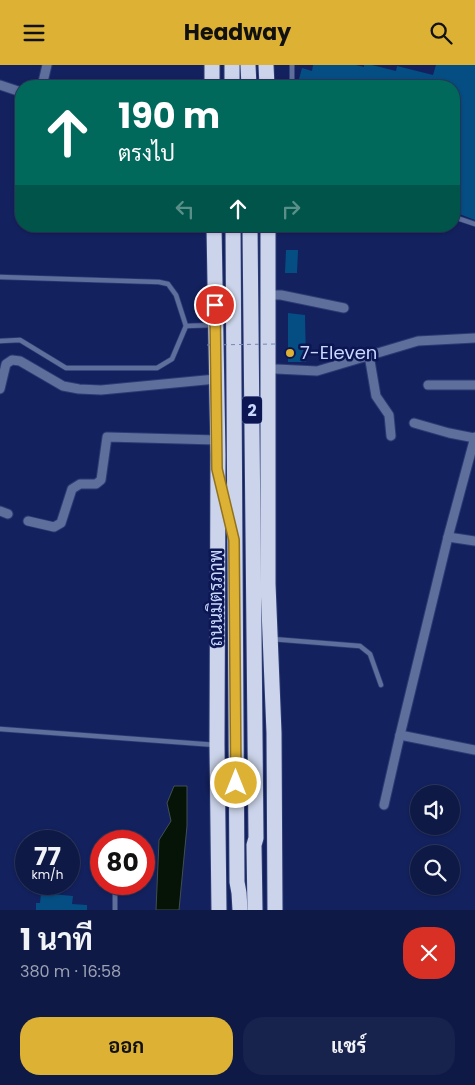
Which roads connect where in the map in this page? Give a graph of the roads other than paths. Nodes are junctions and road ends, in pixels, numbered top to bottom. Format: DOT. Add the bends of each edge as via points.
graph roads {
  1 [pos="47,65"];
  2 [pos="212,65"];
  3 [pos="232,65"];
  4 [pos="248,65"];
  5 [pos="266,65"];
  6 [pos="292,65"];
  7 [pos="43,80"];
  8 [pos="212,80"];
  9 [pos="232,80"];
  10 [pos="248,80"];
  11 [pos="266,80"];
  12 [pos="292,80"];
  13 [pos="0,85"];
  14 [pos="15,90"];
  15 [pos="460,219"];
  16 [pos="475,224"];
  17 [pos="214,232"];
  18 [pos="233,232"];
  19 [pos="250,232"];
  20 [pos="268,232"];
  21 [pos="0,277"];
  22 [pos="269,295"];
  23 [pos="344,308"];
  24 [pos="215,325"];
  25 [pos="186,326"];
  26 [pos="475,338"];
  27 [pos="0,341"];
  28 [pos="369,355"];
  29 [pos="276,369"];
  30 [pos="216,379"];
  31 [pos="428,385"];
  32 [pos="475,385"];
  33 [pos="0,389"];
  34 [pos="414,423"];
  35 [pos="391,436"];
  36 [pos="475,437"];
  37 [pos="217,441"];
  38 [pos="268,464"];
  39 [pos="217,469"];
  40 [pos="28,521"];
  41 [pos="448,537"];
  42 [pos="234,540"];
  43 [pos="254,541"];
  44 [pos="475,541"];
  45 [pos="270,639"];
  46 [pos="381,685"];
  47 [pos="0,729"];
  48 [pos="400,735"];
  49 [pos="217,745"];
  50 [pos="475,750"];
  51 [pos="384,805"];
  52 [pos="256,838"];
  53 [pos="236,882"];
  54 [pos="115,895"];
  55 [pos="115,910"];
  56 [pos="219,910"];
  57 [pos="231,910"];
  58 [pos="240,910"];
  59 [pos="255,910"];
  60 [pos="265,910"];
  61 [pos="275,910"];
  1 -- 7 [label="street"];
  2 -- 8 [label="highway"];
  3 -- 9 [label="highway"];
  4 -- 10 [label="highway"];
  5 -- 11 [label="highway"];
  6 -- 12 [label="lane"];
  13 -- 14 [label="street"];
  15 -- 16 [label="lane"];
  17 -- 24 [label="highway, ถนนมิตรภาพ / 2"];
  18 -- 42 [label="highway, ถนนมิตรภาพ / 2"];
  19 -- 43 [label="highway, 2"];
  20 -- 22 [label="highway, 2"];
  21 -- 25 [label="lane" via="168,284 176,295"];
  22 -- 23 [label="street"];
  22 -- 38 [label="highway, 2"];
  24 -- 25 [label="lane"];
  24 -- 30 [label="highway, ถนนมิตรภาพ / 2"];
  25 -- 27 [label="lane" via="172,359 157,368 66,368 20,340"];
  26 -- 28 [label="street" via="418,341"];
  28 -- 29 [label="street" via="317,371"];
  28 -- 35 [label="street" via="376,396 389,415"];
  30 -- 33 [label="street" via="101,390 79,389 62,386 20,361 12,360 6,364"];
  30 -- 37 [label="highway, ถนนมิตรภาพ / 2"];
  31 -- 32 [label="street"];
  34 -- 36 [label="street"];
  36 -- 41 [label="street"];
  37 -- 39 [label="highway, ถนนมิตรภาพ / 2"];
  37 -- 40 [label="street" via="107,437 101,480 96,484 80,483 72,489 61,523 54,527"];
  38 -- 43 [label="highway"];
  38 -- 45 [label="highway, 2"];
  39 -- 42 [label="highway"];
  39 -- 49 [label="highway, ถนนมิตรภาพ / 2"];
  41 -- 44 [label="street"];
  41 -- 48 [label="street"];
  42 -- 53 [label="highway, ถนนมิตรภาพ / 2"];
  43 -- 52 [label="highway, 2"];
  45 -- 46 [label="lane" via="360,647 370,654"];
  45 -- 61 [label="highway, 2"];
  47 -- 49 [label="lane"];
  48 -- 50 [label="street"];
  48 -- 51 [label="street"];
  49 -- 56 [label="highway, ถนนมิตรภาพ"];
  52 -- 59 [label="highway, 2"];
  52 -- 60 [label="highway" via="261,846"];
  53 -- 57 [label="highway"];
  53 -- 58 [label="highway, ถนนมิตรภาพ / 2"];
  54 -- 55 [label="lane"];
}
